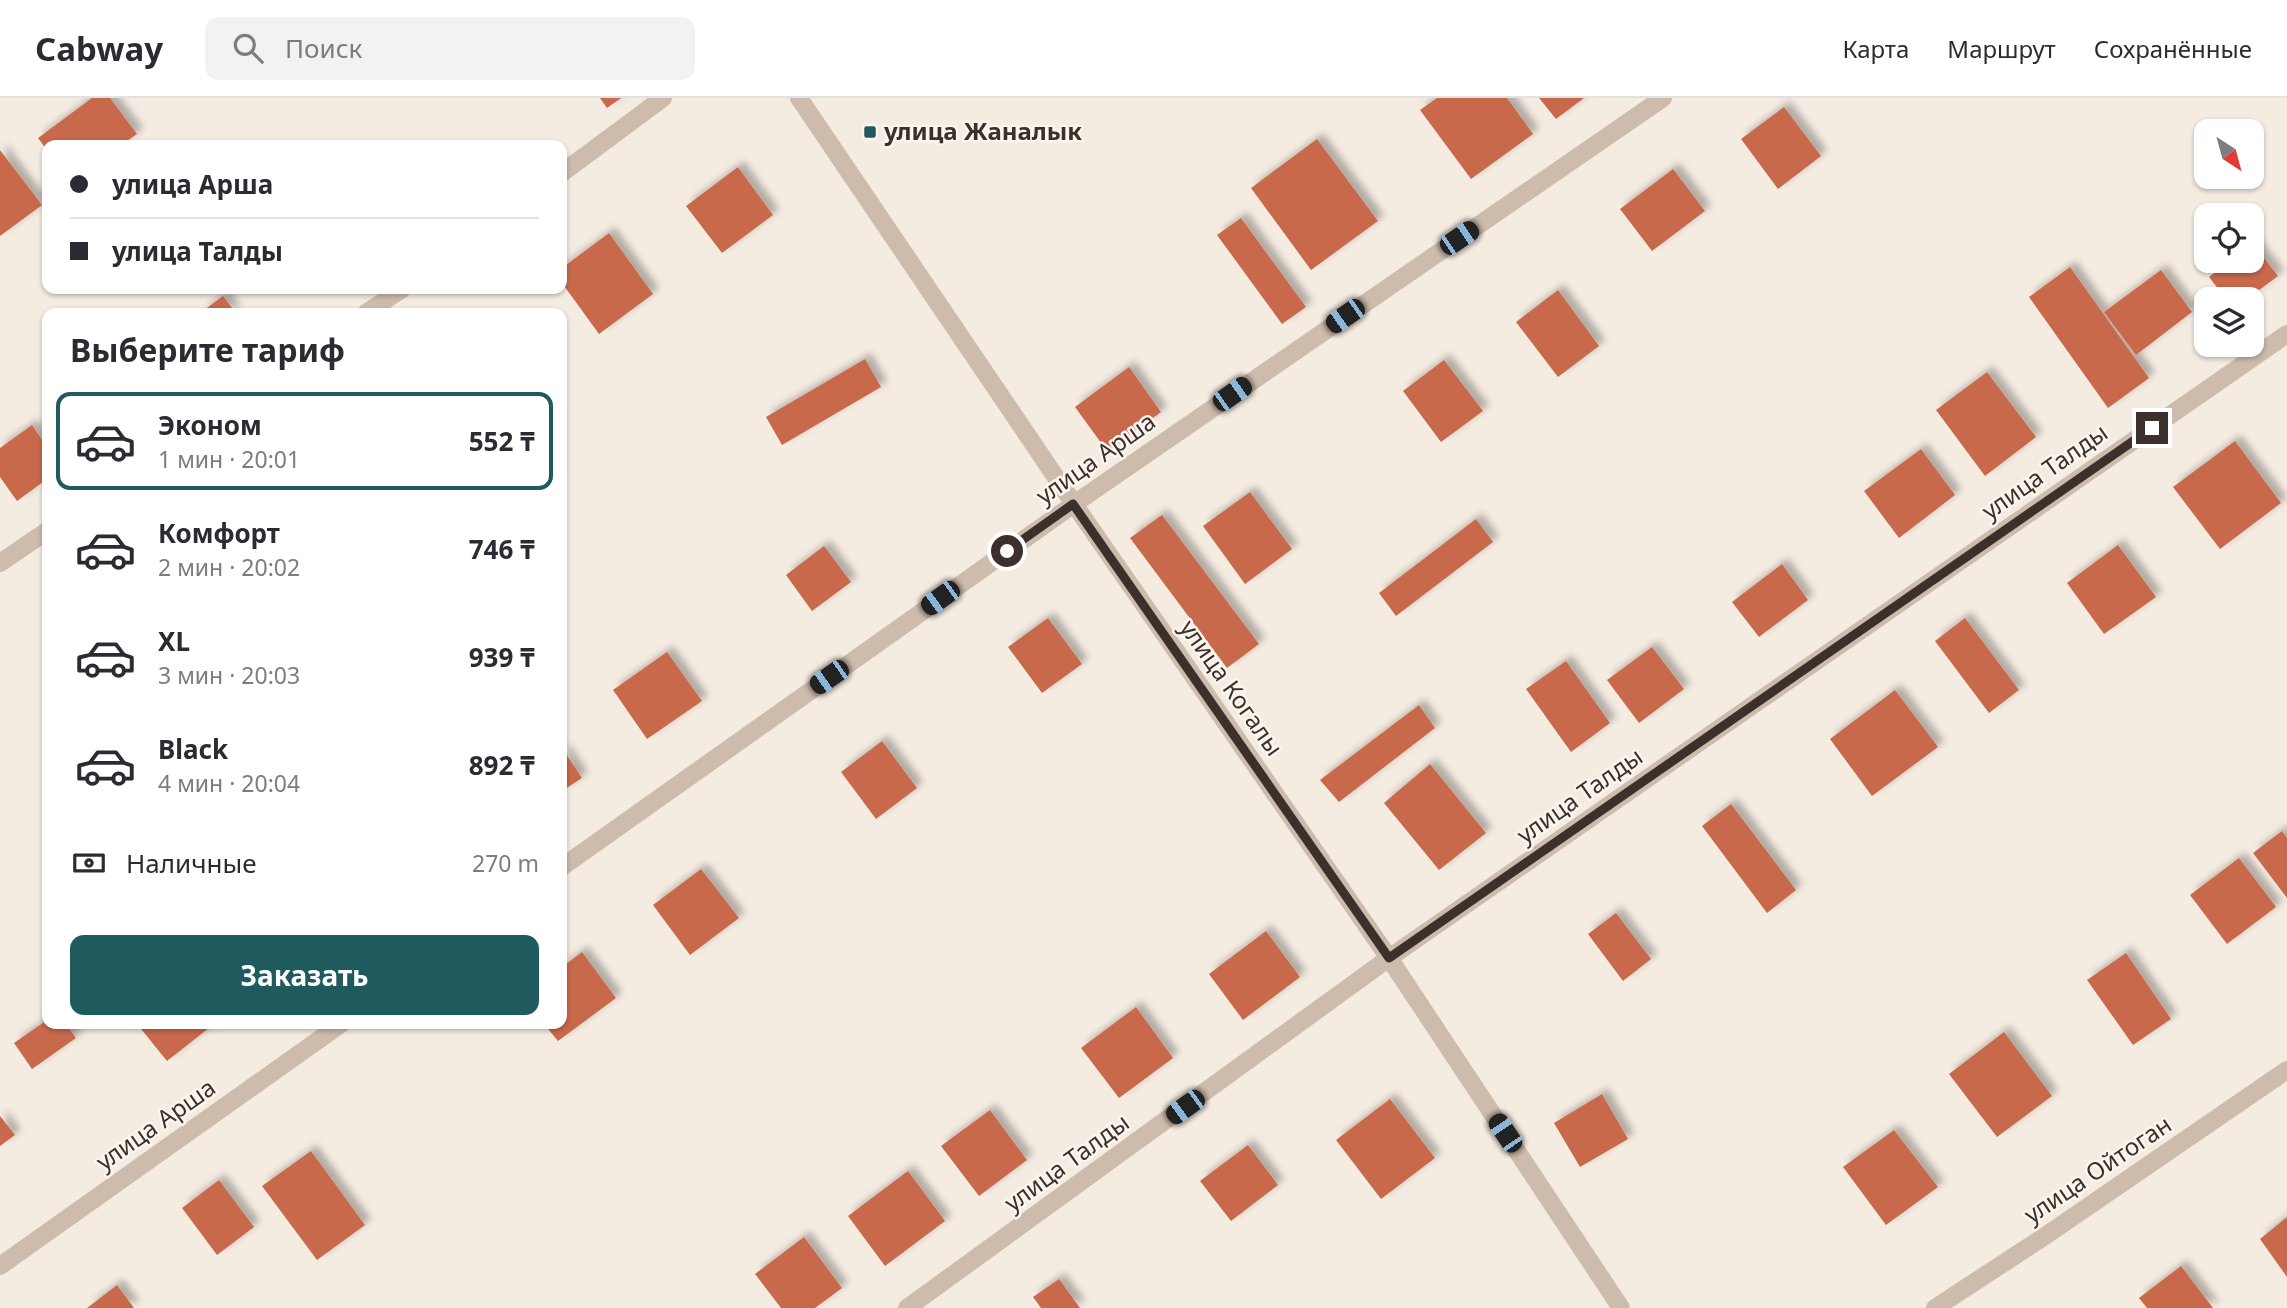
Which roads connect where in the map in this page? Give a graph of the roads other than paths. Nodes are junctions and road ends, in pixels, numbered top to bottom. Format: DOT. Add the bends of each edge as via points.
graph roads {
  1 [pos="663,98"];
  2 [pos="799,98"];
  3 [pos="1663,98"];
  4 [pos="567,169"];
  5 [pos="394,294"];
  6 [pos="374,308"];
  7 [pos="2287,334"];
  8 [pos="1073,504"];
  9 [pos="42,534"];
  10 [pos="0,563"];
  11 [pos="567,863"];
  12 [pos="1389,958"];
  13 [pos="334,1029"];
  14 [pos="2287,1070"];
  15 [pos="0,1266"];
  16 [pos="907,1308"];
  17 [pos="1621,1308"];
  18 [pos="1935,1308"];
  1 -- 4 [label="street"];
  2 -- 8 [label="street, улица Когалы"];
  3 -- 8 [label="street, улица Арша"];
  5 -- 6 [label="street"];
  7 -- 12 [label="street, улица Талды"];
  8 -- 11 [label="street, улица Арша"];
  8 -- 12 [label="street, улица Когалы"];
  9 -- 10 [label="street"];
  12 -- 16 [label="street, улица Талды"];
  12 -- 17 [label="street, улица Когалы"];
  13 -- 15 [label="street, улица Арша"];
  14 -- 18 [label="street, улица Ойтоган"];
}
